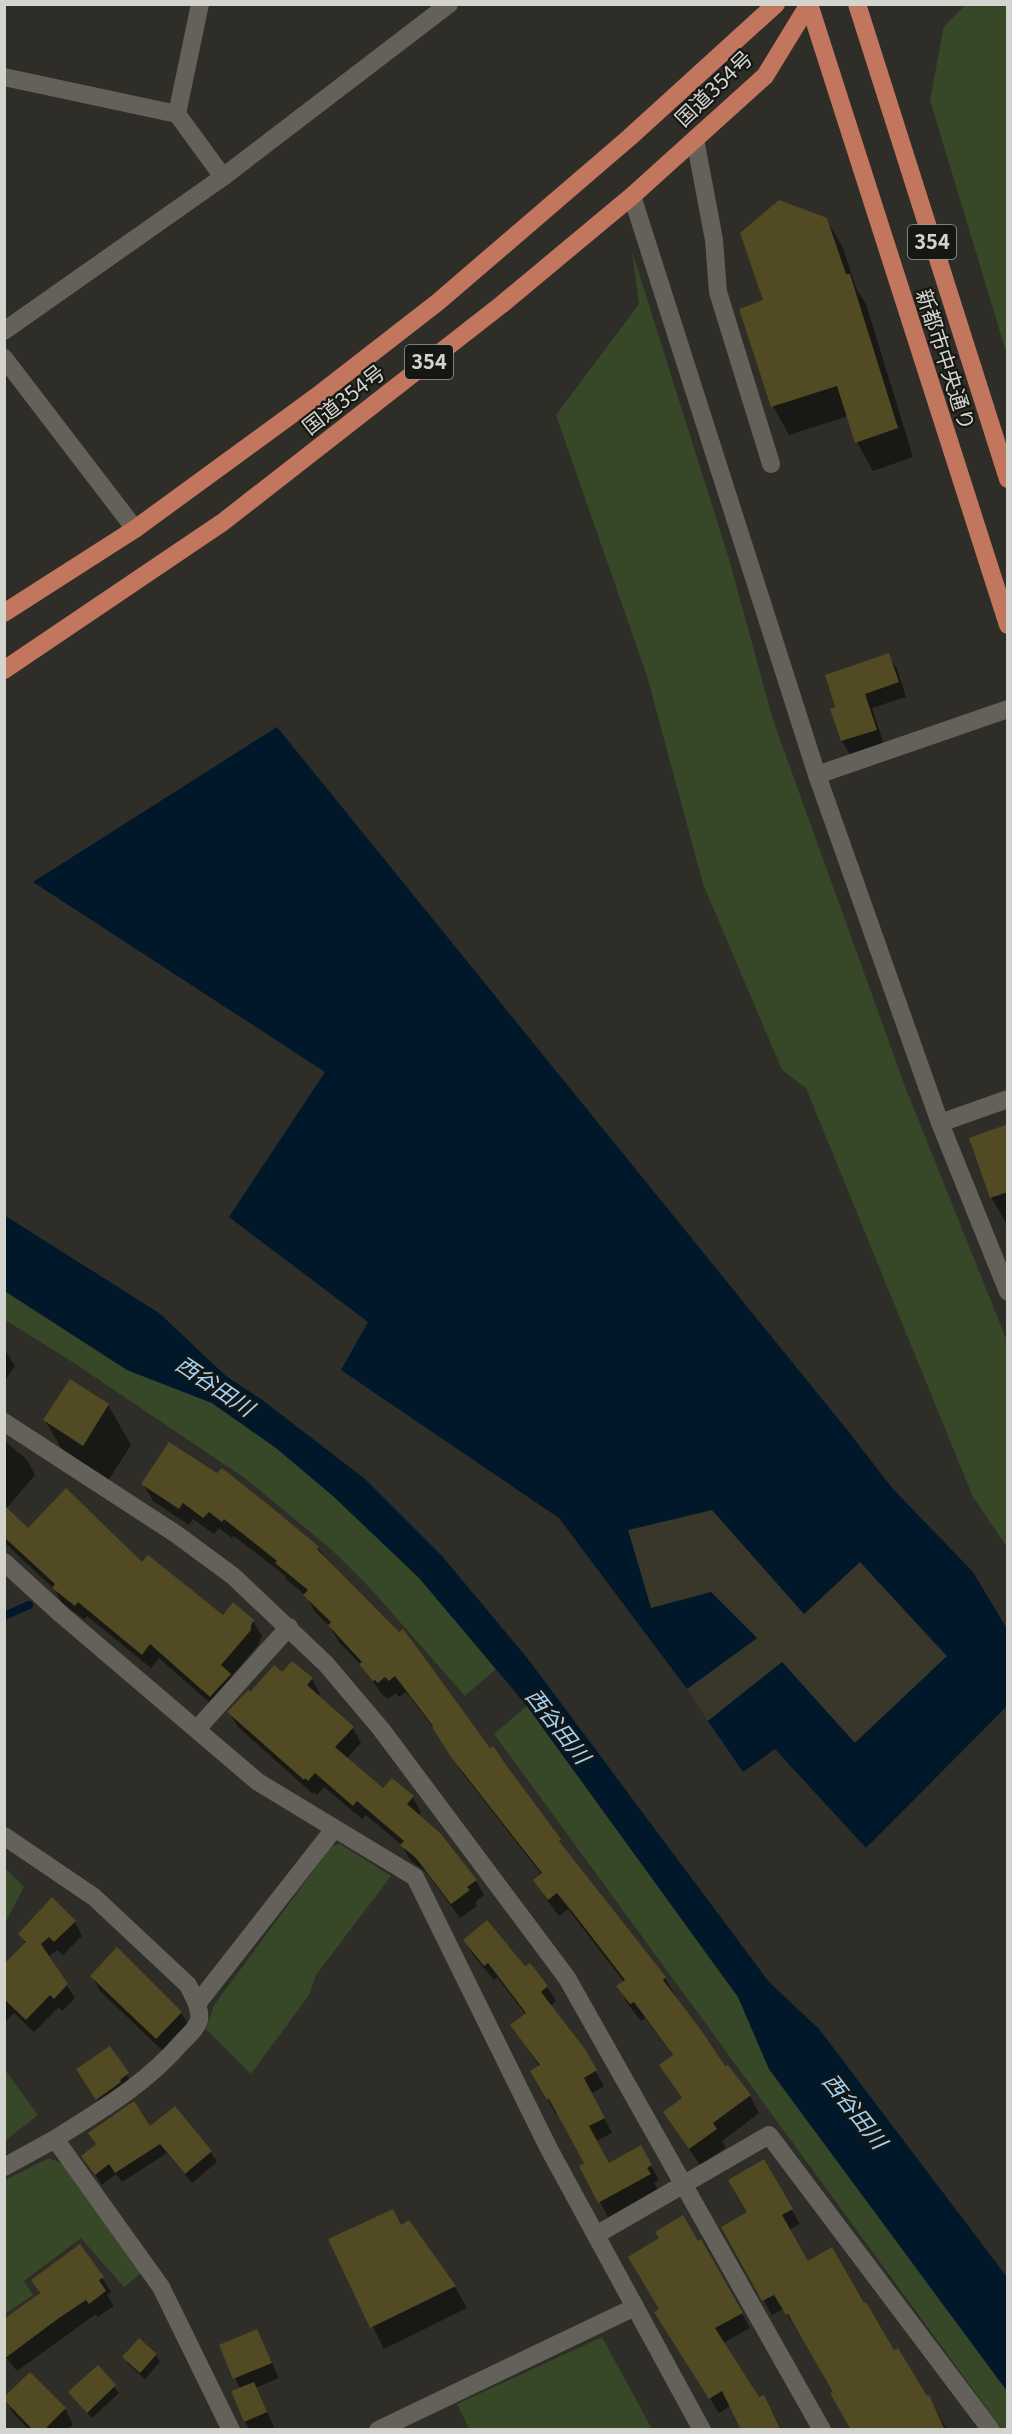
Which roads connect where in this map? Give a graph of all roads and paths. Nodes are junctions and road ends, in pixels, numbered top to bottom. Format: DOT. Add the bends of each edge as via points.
graph roads {
  1 [pos="200,4"];
  2 [pos="449,4"];
  3 [pos="776,4"];
  4 [pos="857,4"];
  5 [pos="809,5"];
  6 [pos="4,77"];
  7 [pos="177,114"];
  8 [pos="695,139"];
  9 [pos="223,177"];
  10 [pos="632,196"];
  11 [pos="4,331"];
  12 [pos="4,358"];
  13 [pos="771,464"];
  14 [pos="1008,479"];
  15 [pos="135,529"];
  16 [pos="4,613"];
  17 [pos="1008,625"];
  18 [pos="4,670"];
  19 [pos="1008,709"];
  20 [pos="817,775"];
  21 [pos="1008,1099"];
  22 [pos="940,1123"];
  23 [pos="1008,1292"];
  24 [pos="4,1422"];
  25 [pos="4,1562"];
  26 [pos="289,1627"];
  27 [pos="197,1729"];
  28 [pos="334,1829"];
  29 [pos="4,1836"];
  30 [pos="197,2004"];
  31 [pos="55,2139"];
  32 [pos="4,2168"];
  33 [pos="683,2185"];
  34 [pos="596,2235"];
  35 [pos="635,2307"];
  36 [pos="231,2430"];
  37 [pos="378,2430"];
  38 [pos="702,2430"];
  39 [pos="822,2430"];
  40 [pos="991,2430"];
  1 -- 7 [label="street"];
  2 -- 9 [label="street"];
  3 -- 15 [label="highway, 国道354号 / 354" via="630,137 438,302"];
  4 -- 14 [label="highway, 新都市中央通り / 354"];
  5 -- 8 [label="highway, 国道354号 / 354" via="765,76"];
  5 -- 17 [label="highway, 新都市中央通り / 354"];
  6 -- 7 [label="street"];
  7 -- 9 [label="street"];
  8 -- 10 [label="highway, 国道354号 / 354"];
  8 -- 13 [label="street" via="714,240 718,292"];
  9 -- 11 [label="street"];
  10 -- 18 [label="highway, 国道354号 / 354" via="501,305 223,522"];
  10 -- 20 [label="street"];
  12 -- 15 [label="street"];
  15 -- 16 [label="highway, 国道354号 / 354"];
  19 -- 20 [label="street"];
  20 -- 22 [label="street"];
  21 -- 22 [label="street"];
  22 -- 23 [label="street"];
  24 -- 26 [label="street" via="177,1534 233,1576"];
  25 -- 27 [label="street"];
  26 -- 27 [label="street"];
  26 -- 33 [label="street" via="381,1729 567,1978"];
  27 -- 28 [label="street" via="258,1782"];
  28 -- 30 [label="street"];
  28 -- 34 [label="street" via="415,1877 549,2150"];
  29 -- 30 [label="street" via="94,1897 188,1985"];
  30 -- 31 [label="street" via="199,2020 194,2030 153,2073"];
  31 -- 32 [label="street"];
  31 -- 36 [label="street" via="161,2287"];
  33 -- 34 [label="street"];
  33 -- 39 [label="street"];
  33 -- 40 [label="street" via="769,2135"];
  34 -- 35 [label="street"];
  35 -- 37 [label="street"];
  35 -- 38 [label="street"];
}
